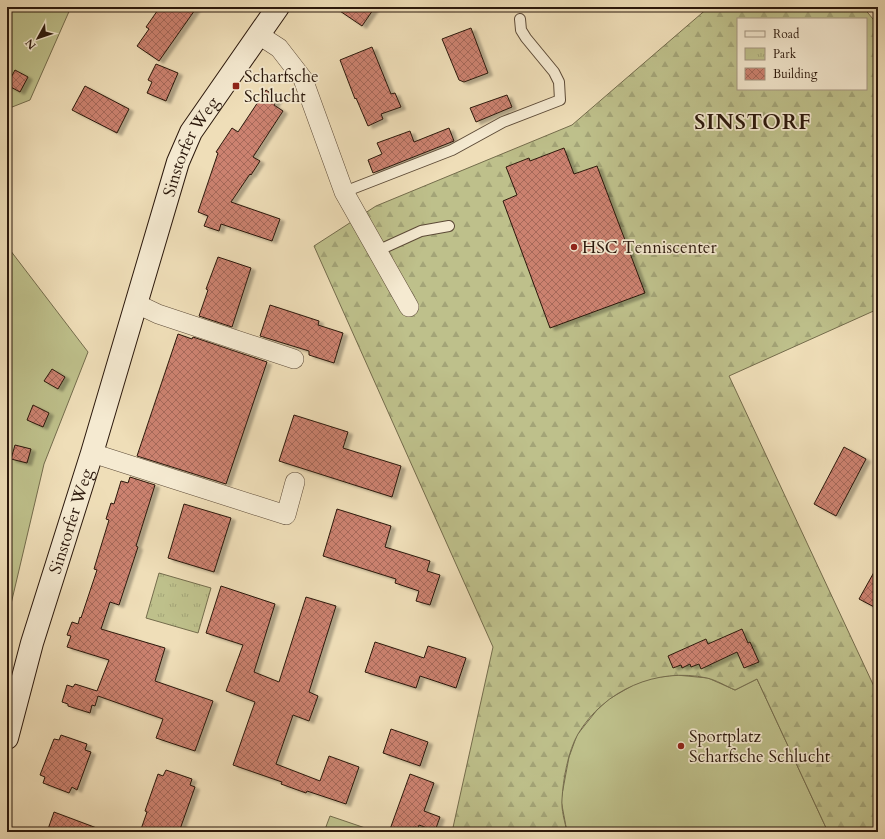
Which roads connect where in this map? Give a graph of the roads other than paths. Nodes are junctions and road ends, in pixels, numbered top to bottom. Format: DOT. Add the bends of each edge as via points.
graph roads {
  1 [pos="278,7"];
  2 [pos="520,19"];
  3 [pos="259,34"];
  4 [pos="344,192"];
  5 [pos="450,226"];
  6 [pos="377,251"];
  7 [pos="137,304"];
  8 [pos="409,308"];
  9 [pos="294,359"];
  10 [pos="92,453"];
  11 [pos="295,482"];
  12 [pos="7,738"];
  1 -- 3 [label="street, Sinstorfer Weg"];
  2 -- 4 [label="lane" via="521,30 559,82 560,100 502,122 452,150"];
  3 -- 4 [label="street" via="279,48 303,79"];
  3 -- 7 [label="street, Sinstorfer Weg" via="191,132 178,162"];
  4 -- 6 [label="street"];
  5 -- 6 [label="lane" via="421,231"];
  6 -- 8 [label="street"];
  7 -- 9 [label="street" via="158,314"];
  7 -- 10 [label="street, Sinstorfer Weg"];
  10 -- 11 [label="street" via="286,515"];
  10 -- 12 [label="street, Sinstorfer Weg" via="32,643"];
}
